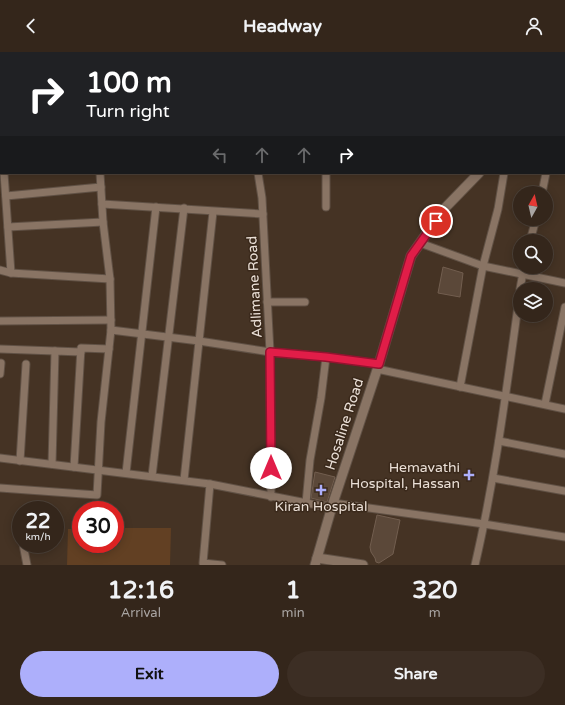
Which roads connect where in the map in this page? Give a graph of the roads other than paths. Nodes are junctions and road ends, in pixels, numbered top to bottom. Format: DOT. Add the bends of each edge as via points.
graph roads {
  1 [pos="4,174"];
  2 [pos="100,174"];
  3 [pos="258,174"];
  4 [pos="326,174"];
  5 [pos="478,174"];
  6 [pos="504,174"];
  7 [pos="546,174"];
  8 [pos="543,186"];
  9 [pos="101,187"];
  10 [pos="6,196"];
  11 [pos="102,204"];
  12 [pos="156,207"];
  13 [pos="326,207"];
  14 [pos="184,208"];
  15 [pos="213,212"];
  16 [pos="263,214"];
  17 [pos="103,222"];
  18 [pos="8,227"];
  19 [pos="420,243"];
  20 [pos="483,266"];
  21 [pos="0,270"];
  22 [pos="513,270"];
  23 [pos="11,273"];
  24 [pos="534,274"];
  25 [pos="110,279"];
  26 [pos="565,283"];
  27 [pos="267,302"];
  28 [pos="305,302"];
  29 [pos="565,307"];
  30 [pos="111,320"];
  31 [pos="0,321"];
  32 [pos="516,322"];
  33 [pos="111,330"];
  34 [pos="142,334"];
  35 [pos="170,338"];
  36 [pos="200,341"];
  37 [pos="109,349"];
  38 [pos="0,350"];
  39 [pos="55,351"];
  40 [pos="81,352"];
  41 [pos="270,352"];
  42 [pos="326,357"];
  43 [pos="1,364"];
  44 [pos="26,364"];
  45 [pos="378,367"];
  46 [pos="0,374"];
  47 [pos="460,387"];
  48 [pos="506,397"];
  49 [pos="545,404"];
  50 [pos="565,409"];
  51 [pos="499,441"];
  52 [pos="565,454"];
  53 [pos="0,458"];
  54 [pos="20,461"];
  55 [pos="52,464"];
  56 [pos="74,467"];
  57 [pos="98,470"];
  58 [pos="126,473"];
  59 [pos="152,476"];
  60 [pos="493,478"];
  61 [pos="184,480"];
  62 [pos="210,484"];
  63 [pos="0,488"];
  64 [pos="565,491"];
  65 [pos="271,497"];
  66 [pos="306,503"];
  67 [pos="332,505"];
  68 [pos="484,524"];
  69 [pos="565,537"];
  70 [pos="25,553"];
  71 [pos="316,562"];
  72 [pos="27,565"];
  73 [pos="222,565"];
  74 [pos="363,565"];
  75 [pos="475,565"];
  1 -- 10 [label="street"];
  2 -- 9 [label="street"];
  3 -- 16 [label="street, Adlimane Road"];
  4 -- 13 [label="street"];
  5 -- 19 [label="street, Hosaline Road" via="444,209"];
  6 -- 20 [label="street" via="498,209"];
  7 -- 8 [label="street"];
  9 -- 10 [label="street"];
  9 -- 11 [label="street"];
  10 -- 18 [label="street"];
  11 -- 12 [label="street"];
  11 -- 17 [label="street"];
  12 -- 14 [label="street"];
  12 -- 34 [label="street"];
  14 -- 15 [label="street"];
  14 -- 35 [label="street"];
  15 -- 16 [label="street"];
  15 -- 36 [label="street"];
  16 -- 27 [label="street, Adlimane Road"];
  17 -- 18 [label="street"];
  17 -- 25 [label="street"];
  18 -- 23 [label="street"];
  19 -- 20 [label="street"];
  19 -- 45 [label="street, Hosaline Road" via="411,256"];
  20 -- 22 [label="street"];
  20 -- 47 [label="street"];
  21 -- 23 [label="street"];
  23 -- 25 [label="street"];
  24 -- 26 [label="street"];
  25 -- 30 [label="street"];
  27 -- 28 [label="street"];
  27 -- 41 [label="street, Adlimane Road"];
  29 -- 49 [label="street"];
  30 -- 31 [label="street"];
  30 -- 33 [label="street"];
  32 -- 48 [label="street"];
  33 -- 34 [label="street"];
  33 -- 37 [label="street"];
  34 -- 35 [label="street"];
  34 -- 58 [label="street"];
  35 -- 36 [label="street"];
  35 -- 59 [label="street"];
  36 -- 41 [label="street"];
  36 -- 61 [label="street"];
  37 -- 40 [label="street" via="81,348"];
  37 -- 57 [label="street"];
  38 -- 39 [label="street"];
  39 -- 40 [label="street"];
  39 -- 55 [label="street"];
  40 -- 56 [label="street"];
  41 -- 42 [label="street"];
  41 -- 65 [label="street, Adlimane Road"];
  42 -- 45 [label="street"];
  42 -- 66 [label="street"];
  43 -- 46 [label="street"];
  44 -- 54 [label="street"];
  45 -- 47 [label="street"];
  45 -- 67 [label="street, Hosaline Road"];
  47 -- 48 [label="street"];
  48 -- 49 [label="street"];
  48 -- 51 [label="street"];
  49 -- 50 [label="street"];
  51 -- 52 [label="street"];
  51 -- 60 [label="street"];
  53 -- 54 [label="street"];
  54 -- 55 [label="street"];
  55 -- 56 [label="street"];
  56 -- 57 [label="street"];
  57 -- 58 [label="street"];
  57 -- 63 [label="street" via="97,495"];
  58 -- 59 [label="street"];
  59 -- 61 [label="street"];
  60 -- 64 [label="street"];
  60 -- 68 [label="street"];
  61 -- 62 [label="street"];
  62 -- 65 [label="street"];
  62 -- 73 [label="street" via="203,563"];
  65 -- 66 [label="street"];
  66 -- 67 [label="street"];
  67 -- 68 [label="street"];
  67 -- 71 [label="street, Hosaline Road"];
  68 -- 69 [label="street"];
  68 -- 75 [label="street"];
  70 -- 72 [label="street"];
  71 -- 74 [label="street"];
}
